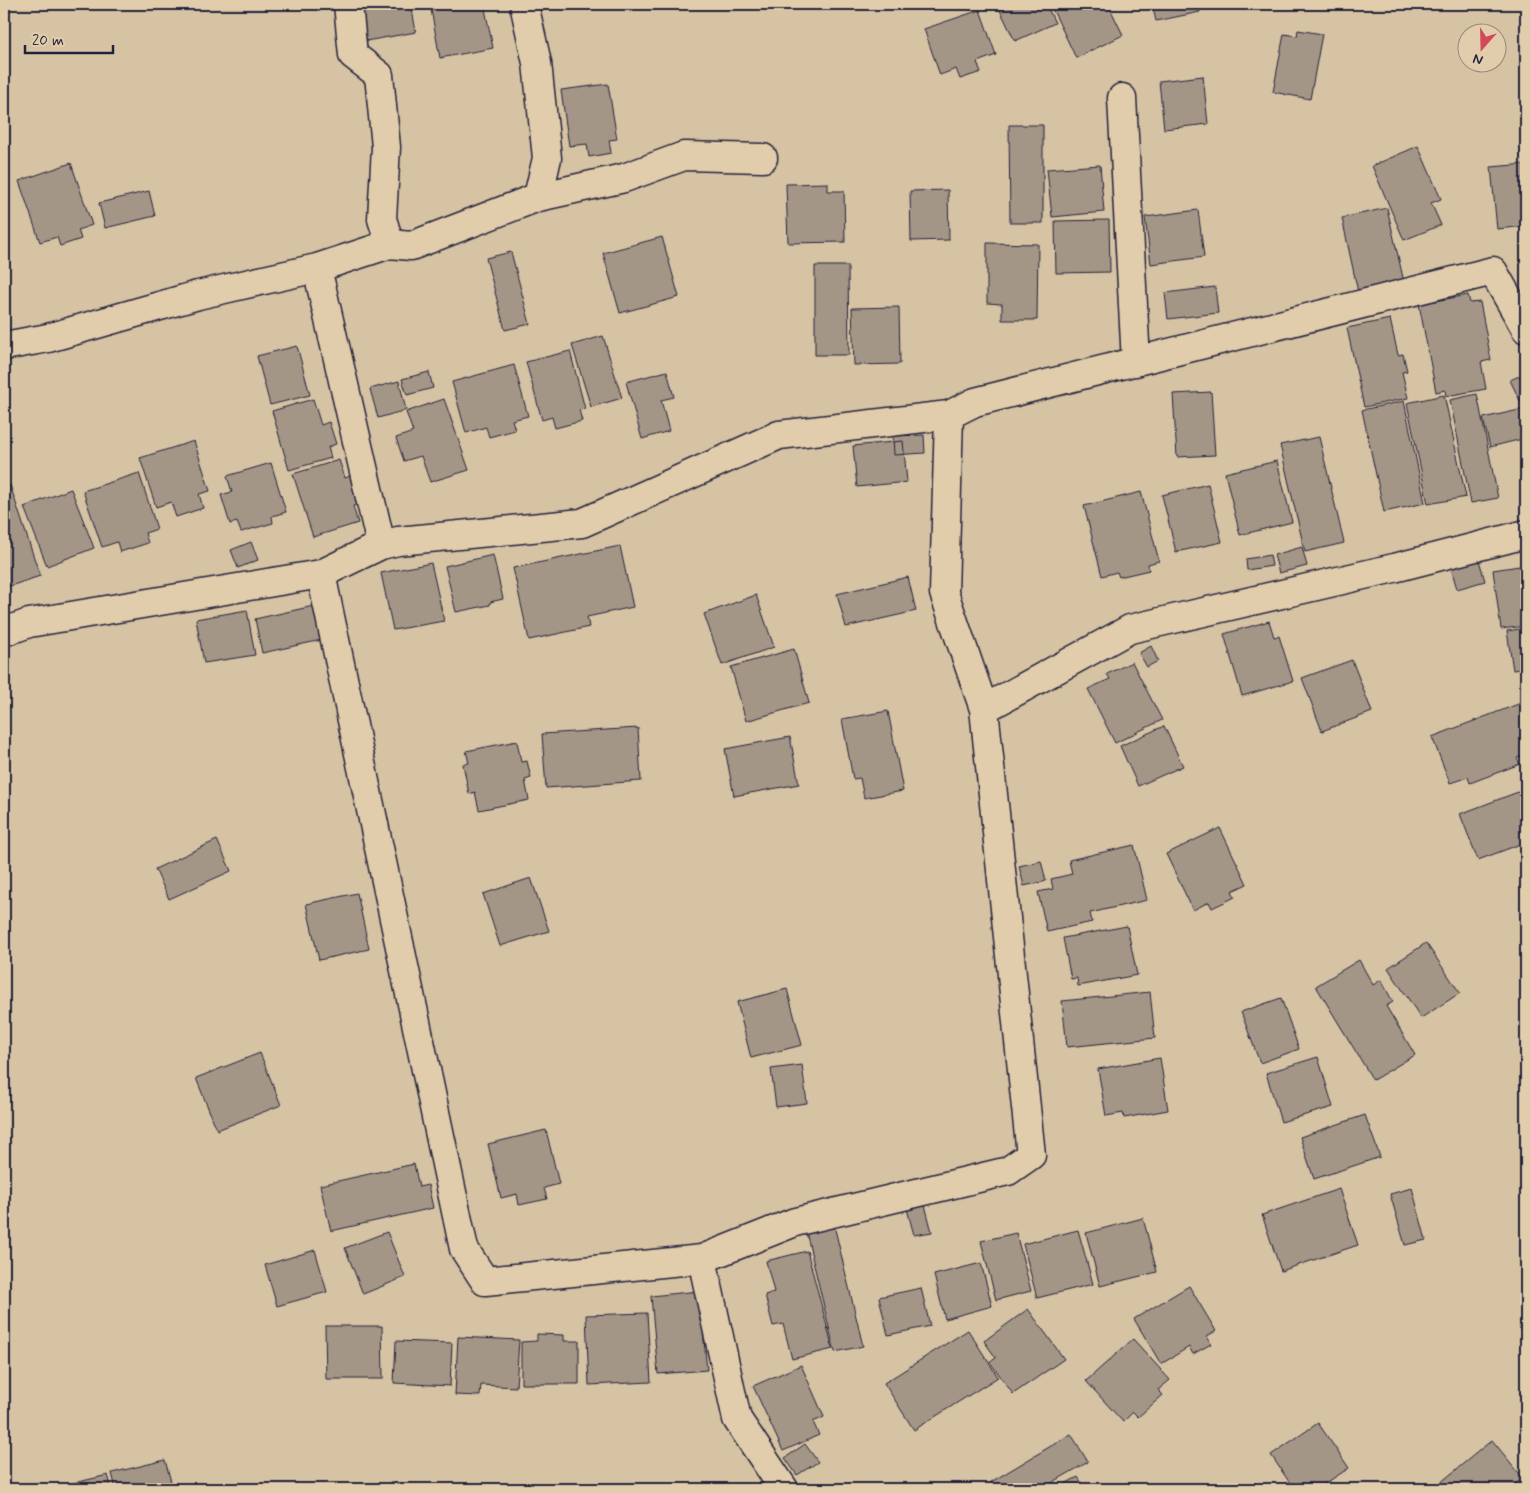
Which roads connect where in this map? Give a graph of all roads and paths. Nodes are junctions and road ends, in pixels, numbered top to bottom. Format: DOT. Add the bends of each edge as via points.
graph roads {
  1 [pos="348,4"];
  2 [pos="524,4"];
  3 [pos="1122,98"];
  4 [pos="763,158"];
  5 [pos="538,198"];
  6 [pos="390,244"];
  7 [pos="317,268"];
  8 [pos="1526,329"];
  9 [pos="4,346"];
  10 [pos="1136,362"];
  11 [pos="949,415"];
  12 [pos="1526,534"];
  13 [pos="381,545"];
  14 [pos="321,574"];
  15 [pos="4,632"];
  16 [pos="984,709"];
  17 [pos="702,1259"];
  18 [pos="784,1489"];
  1 -- 6 [label="street" via="353,55 379,75 386,148 382,219"];
  2 -- 5 [label="street" via="537,63 547,158"];
  3 -- 10 [label="street"];
  4 -- 5 [label="street" via="684,156 624,178"];
  5 -- 6 [label="street" via="411,246"];
  6 -- 7 [label="street"];
  7 -- 9 [label="street" via="198,295 48,338"];
  7 -- 13 [label="street"];
  8 -- 10 [label="street" via="1493,271"];
  10 -- 11 [label="street" via="975,402"];
  11 -- 13 [label="street" via="779,435 582,523"];
  11 -- 16 [label="street" via="944,593"];
  12 -- 16 [label="street" via="1130,629"];
  13 -- 14 [label="street"];
  14 -- 15 [label="street" via="29,623"];
  14 -- 17 [label="street" via="464,1249 485,1281"];
  16 -- 17 [label="street" via="1031,1155 1008,1171 795,1222"];
  17 -- 18 [label="street" via="737,1419"];
}
